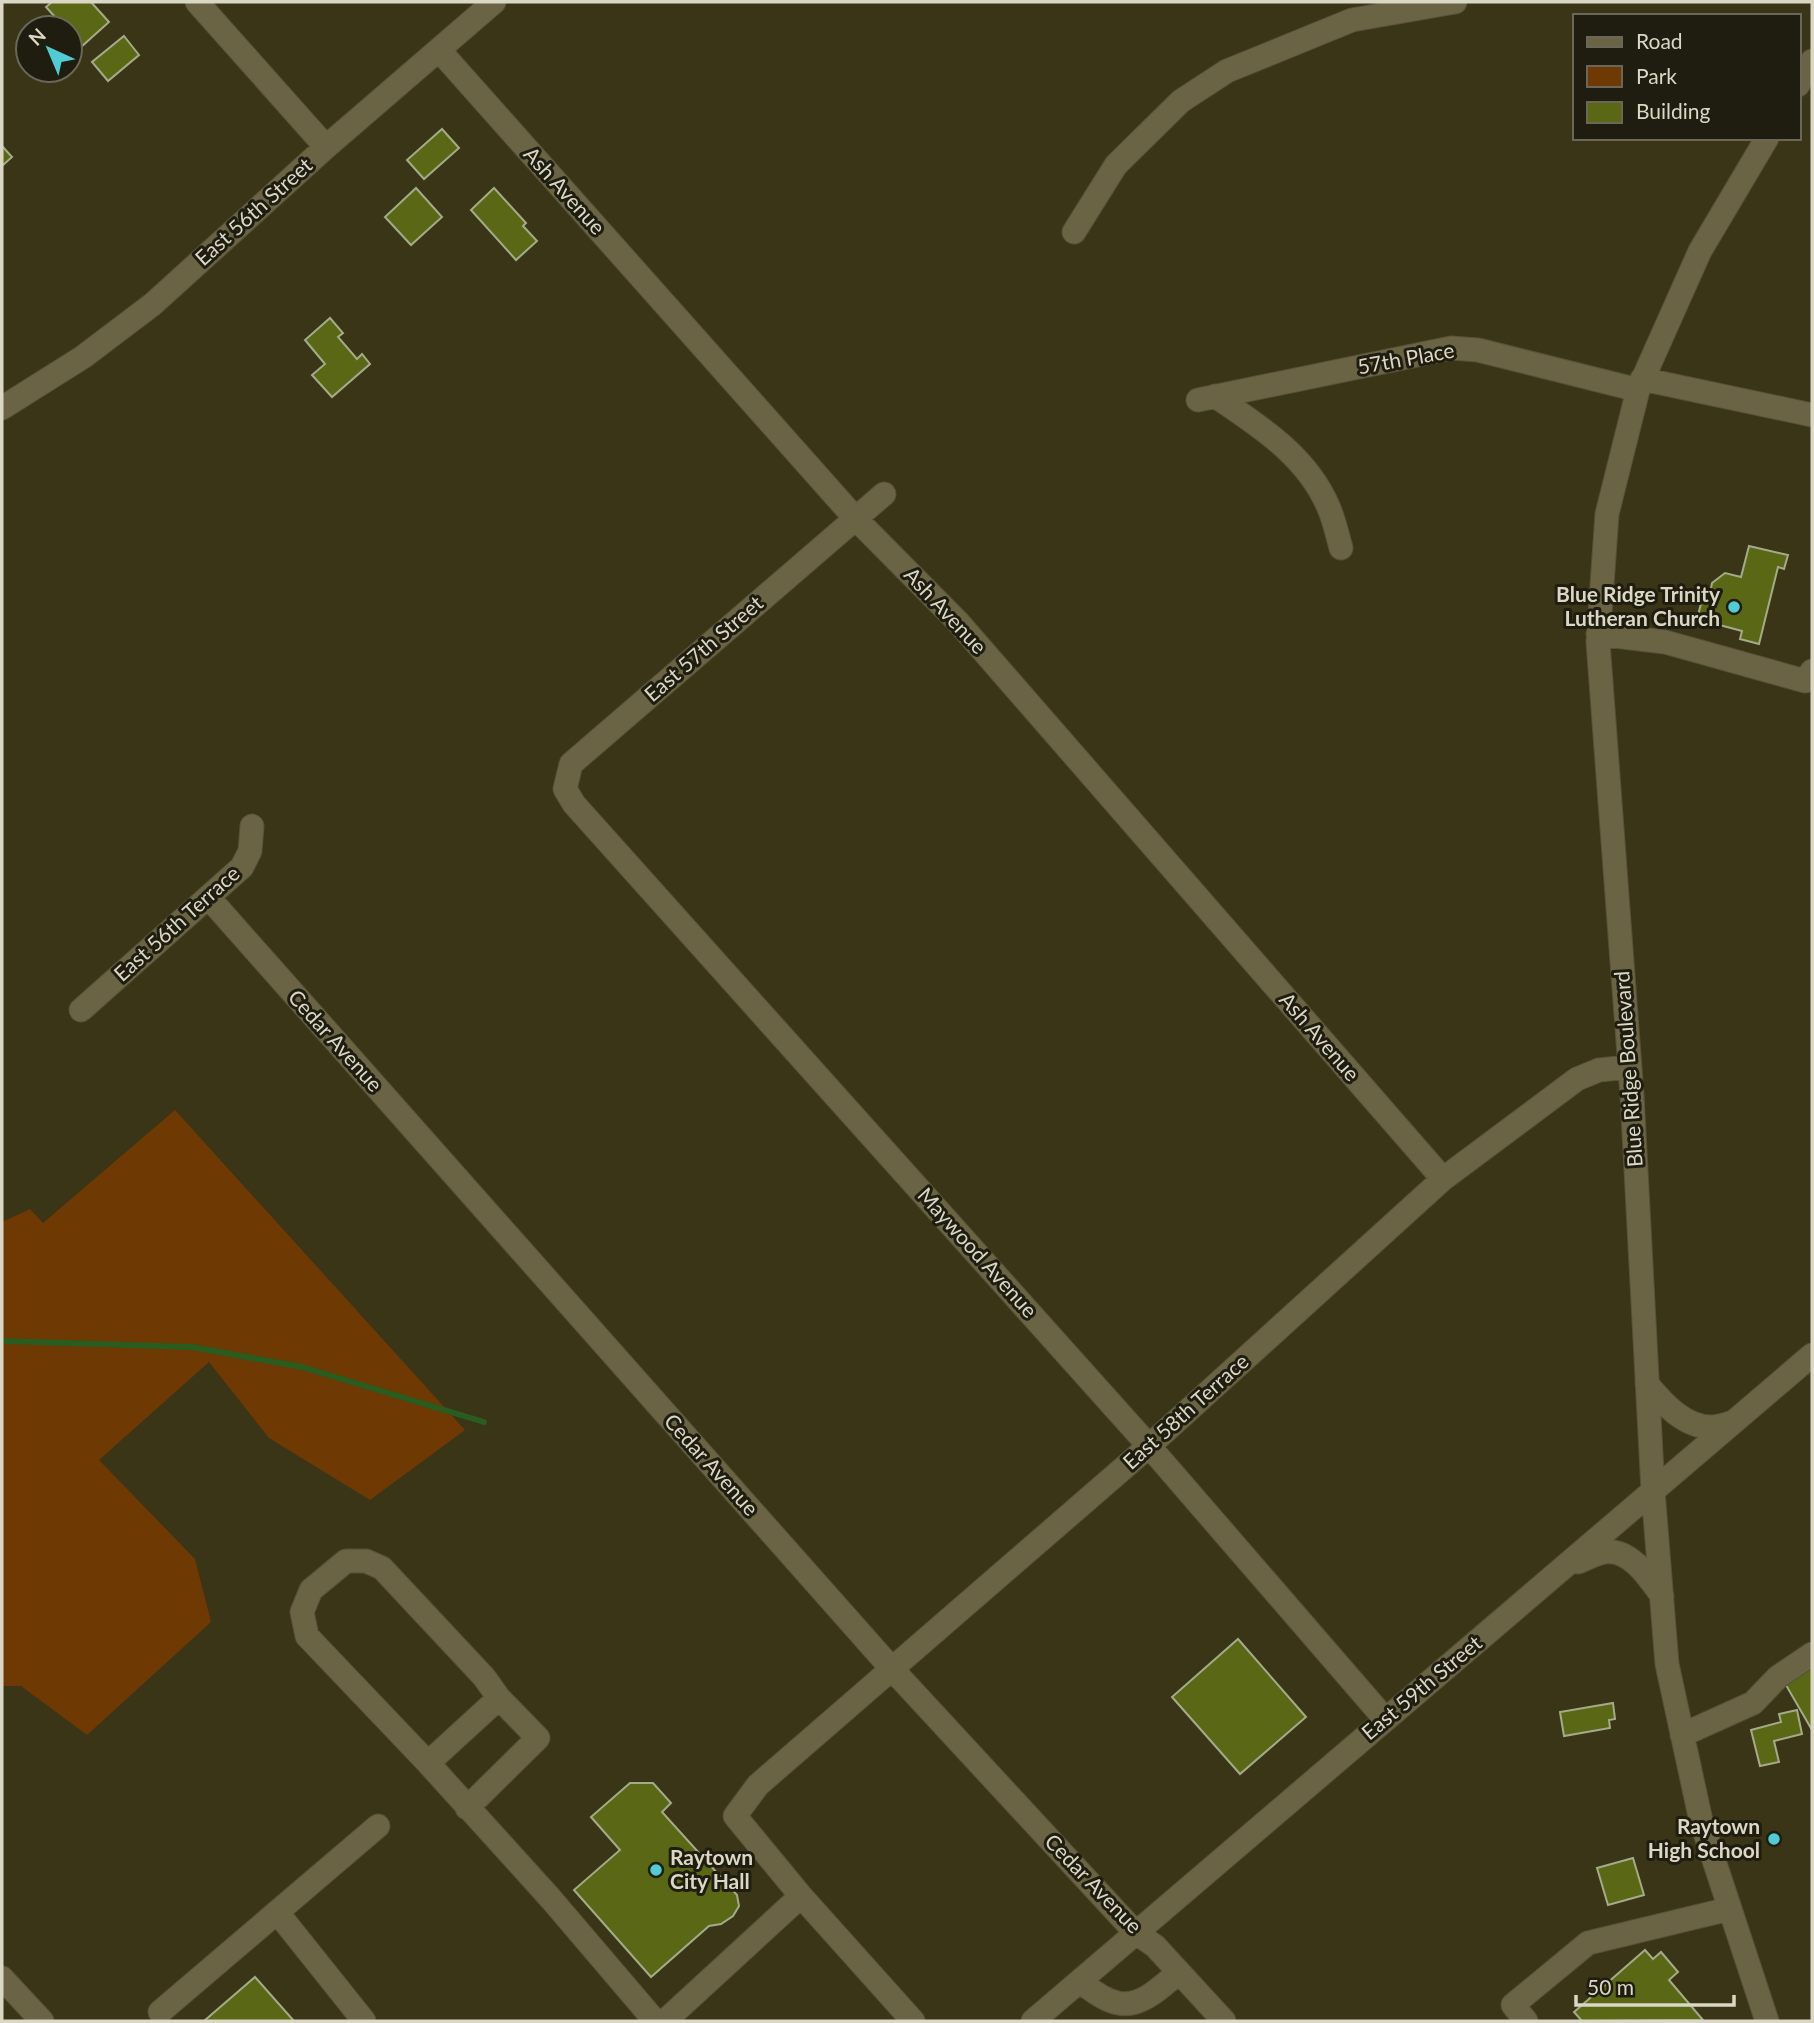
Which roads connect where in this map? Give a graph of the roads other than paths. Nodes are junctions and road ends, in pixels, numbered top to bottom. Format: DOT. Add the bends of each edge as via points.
graph roads {
  1 [pos="197,2"];
  2 [pos="494,2"];
  3 [pos="1455,2"];
  4 [pos="439,50"];
  5 [pos="1812,61"];
  6 [pos="1800,82"];
  7 [pos="1766,140"];
  8 [pos="326,147"];
  9 [pos="1074,232"];
  10 [pos="1640,384"];
  11 [pos="2,408"];
  12 [pos="1812,415"];
  13 [pos="884,494"];
  14 [pos="855,518"];
  15 [pos="1341,548"];
  16 [pos="1598,634"];
  17 [pos="1809,676"];
  18 [pos="565,789"];
  19 [pos="252,826"];
  20 [pos="209,898"];
  21 [pos="81,1010"];
  22 [pos="1629,1067"];
  23 [pos="1443,1179"];
  24 [pos="1812,1355"];
  25 [pos="1647,1384"];
  26 [pos="1734,1422"];
  27 [pos="1149,1446"];
  28 [pos="1653,1491"];
  29 [pos="1565,1566"];
  30 [pos="1662,1596"];
  31 [pos="1812,1654"];
  32 [pos="892,1669"];
  33 [pos="499,1698"];
  34 [pos="1385,1719"];
  35 [pos="1682,1735"];
  36 [pos="428,1763"];
  37 [pos="467,1808"];
  38 [pos="378,1826"];
  39 [pos="801,1896"];
  40 [pos="1730,1909"];
  41 [pos="277,1912"];
  42 [pos="1136,1933"];
  43 [pos="1179,1972"];
  44 [pos="2,1978"];
  45 [pos="1080,1981"];
  46 [pos="160,2012"];
  47 [pos="899,2016"];
  48 [pos="42,2021"];
  49 [pos="364,2021"];
  50 [pos="655,2021"];
  51 [pos="666,2021"];
  52 [pos="1033,2021"];
  53 [pos="1224,2021"];
  54 [pos="1526,2021"];
  55 [pos="1767,2021"];
  1 -- 8 [label="street"];
  2 -- 4 [label="street, East 56th Street"];
  3 -- 9 [label="street" via="1352,20 1227,71 1181,101 1116,165"];
  4 -- 8 [label="street, East 56th Street"];
  4 -- 14 [label="street, Ash Avenue"];
  5 -- 6 [label="street"];
  7 -- 10 [label="street, Blue Ridge Boulevard" via="1700,251"];
  8 -- 11 [label="street, East 56th Street" via="153,304 83,357"];
  10 -- 12 [label="street, 57th Place"];
  10 -- 15 [label="street, 57th Place" via="1451,348 1207,398 1272,435 1306,469 1329,506"];
  10 -- 16 [label="street, Blue Ridge Boulevard" via="1607,514"];
  13 -- 14 [label="street, East 57th Street"];
  14 -- 18 [label="street, East 57th Street" via="571,764"];
  14 -- 23 [label="street, Ash Avenue" via="958,622"];
  16 -- 17 [label="street" via="1665,642"];
  16 -- 22 [label="street, Blue Ridge Boulevard"];
  18 -- 27 [label="street, Maywood Avenue"];
  19 -- 20 [label="street, East 56th Terrace" via="250,851 242,867"];
  20 -- 21 [label="street, East 56th Terrace"];
  20 -- 32 [label="street, Cedar Avenue"];
  22 -- 23 [label="street, East 58th Terrace" via="1599,1070 1577,1079"];
  22 -- 25 [label="street, Blue Ridge Boulevard"];
  23 -- 27 [label="street, East 58th Terrace"];
  24 -- 26 [label="street, East 59th Street"];
  25 -- 26 [label="street" via="1689,1422 1711,1427"];
  25 -- 28 [label="street, Blue Ridge Boulevard"];
  26 -- 28 [label="street, East 59th Street"];
  27 -- 32 [label="street, East 58th Terrace"];
  27 -- 34 [label="street, Maywood Avenue"];
  28 -- 29 [label="street, East 59th Street"];
  28 -- 30 [label="street, Blue Ridge Boulevard"];
  29 -- 30 [label="street" via="1607,1551 1629,1559"];
  29 -- 34 [label="street, East 59th Street"];
  30 -- 35 [label="street, Blue Ridge Boulevard" via="1667,1664"];
  31 -- 35 [label="street" via="1778,1677 1753,1703"];
  32 -- 39 [label="street, East 58th Terrace" via="758,1785 735,1816"];
  32 -- 42 [label="street, Cedar Avenue"];
  33 -- 36 [label="street"];
  33 -- 36 [label="street" via="382,1568 366,1560 346,1561 311,1590 302,1612 307,1636"];
  33 -- 37 [label="street" via="538,1738"];
  34 -- 42 [label="street, East 59th Street"];
  35 -- 40 [label="street, Blue Ridge Boulevard" via="1701,1821"];
  36 -- 37 [label="street"];
  37 -- 50 [label="street"];
  38 -- 41 [label="street"];
  39 -- 47 [label="street"];
  39 -- 51 [label="street"];
  40 -- 54 [label="street" via="1588,1943 1513,2005"];
  40 -- 55 [label="street, Blue Ridge Boulevard"];
  41 -- 46 [label="street"];
  41 -- 49 [label="street"];
  42 -- 43 [label="street, Cedar Avenue"];
  42 -- 45 [label="street, East 59th Street"];
  43 -- 45 [label="street" via="1151,1996 1129,2005 1098,1996"];
  43 -- 53 [label="street, Cedar Avenue"];
  44 -- 48 [label="street"];
  45 -- 52 [label="street, East 59th Street"];
}
